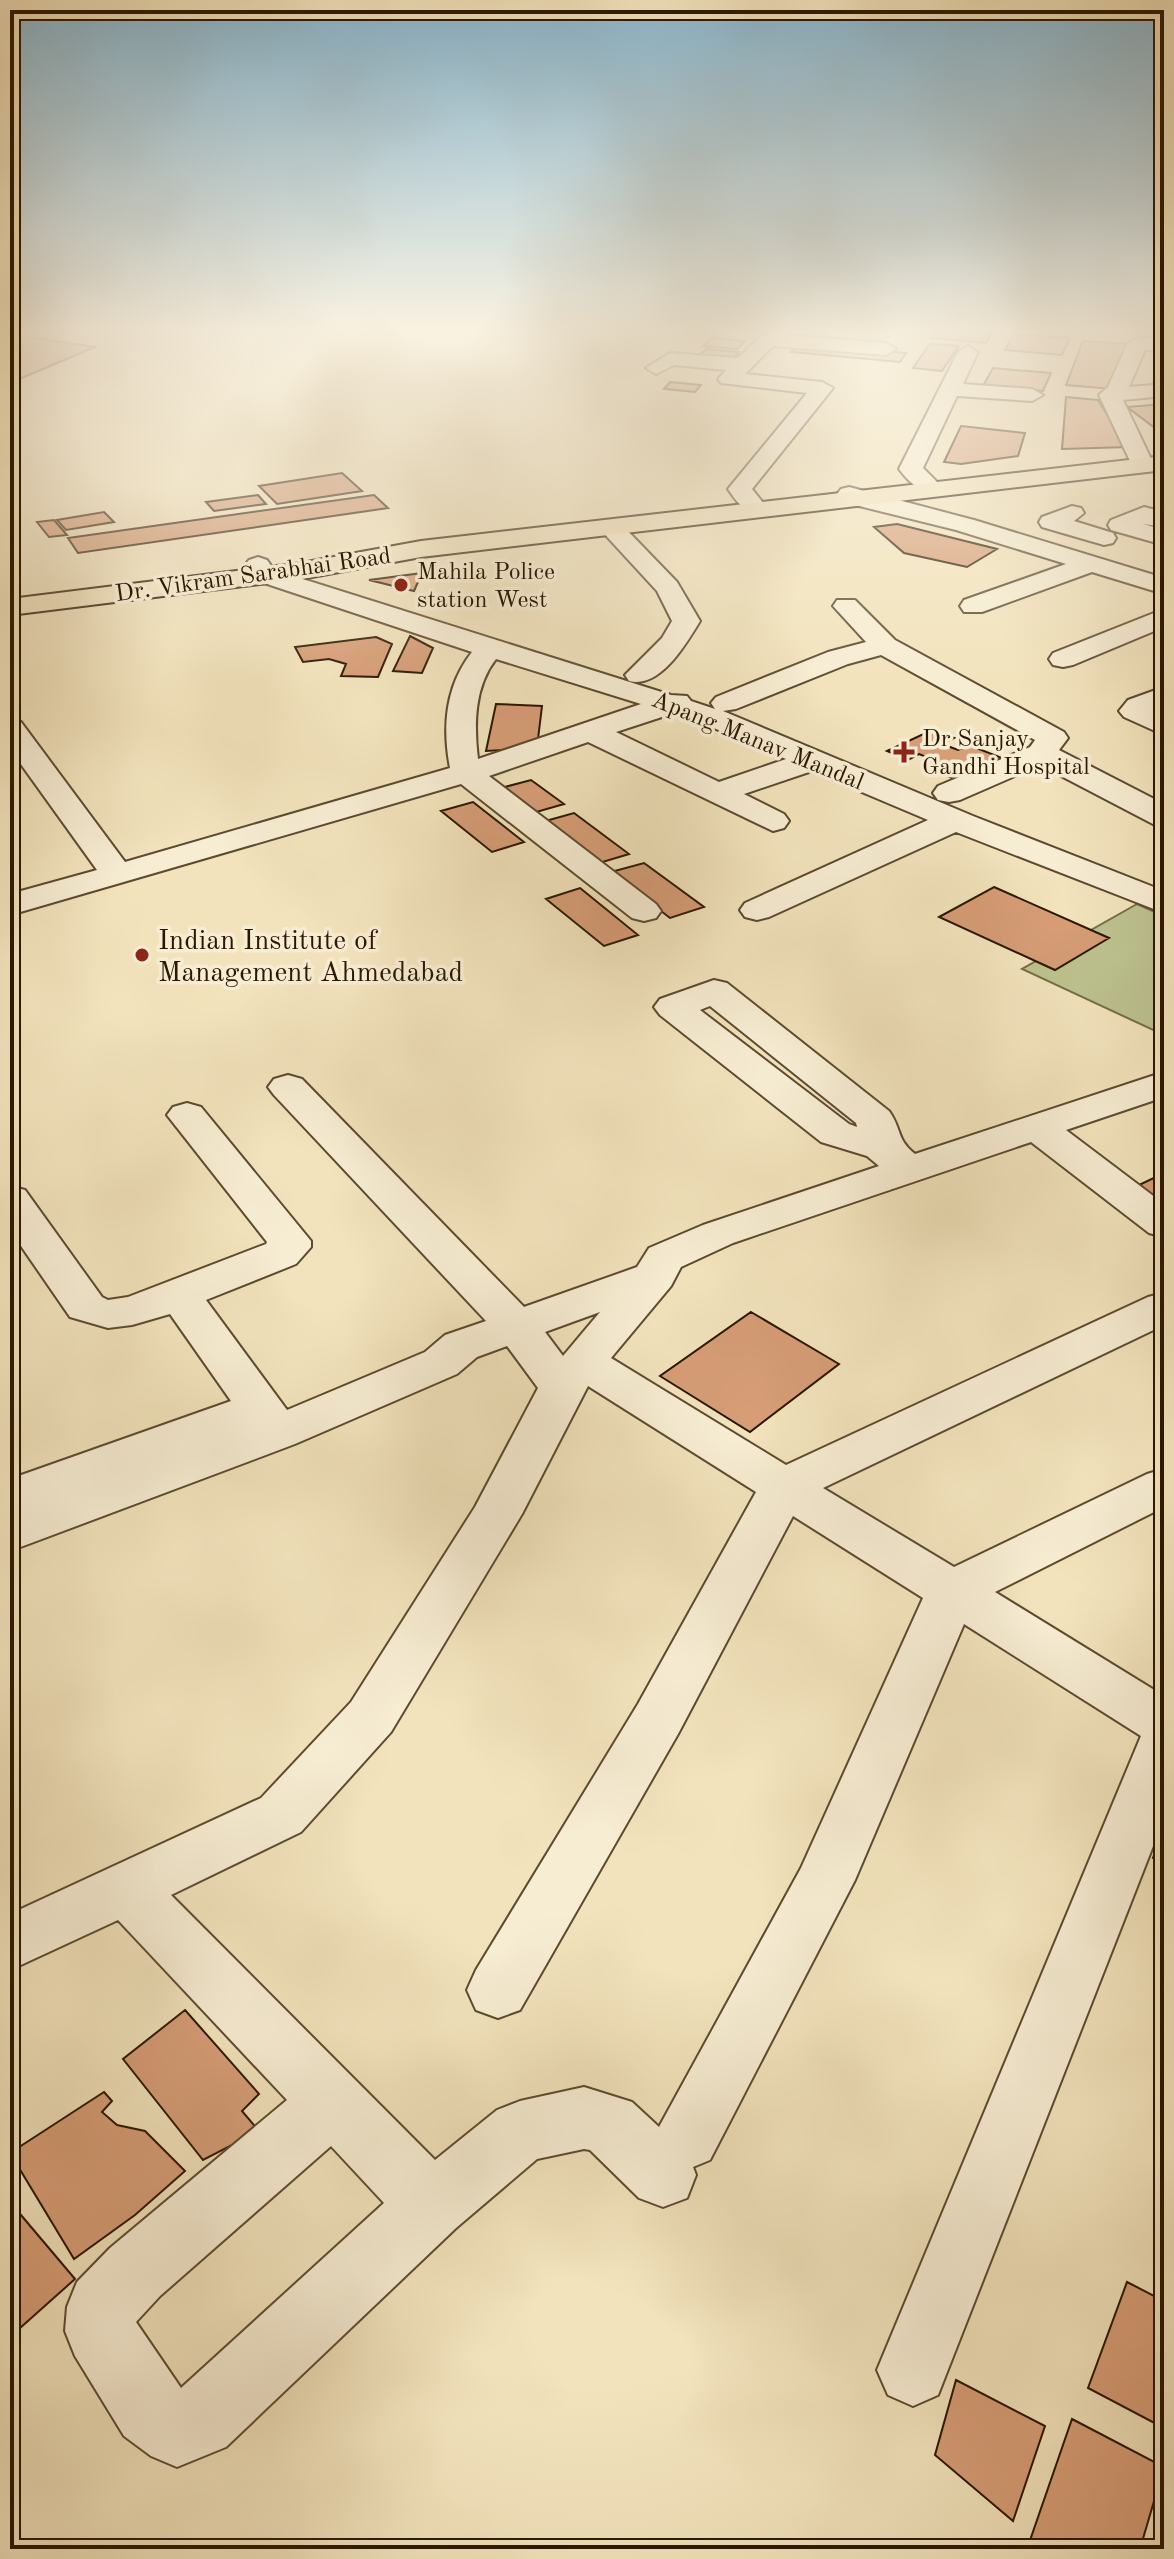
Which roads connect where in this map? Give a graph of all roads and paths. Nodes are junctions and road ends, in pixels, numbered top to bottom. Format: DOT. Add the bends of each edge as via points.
graph roads {
  1 [pos="772,449"];
  2 [pos="921,449"];
  3 [pos="1142,449"];
  4 [pos="1152,467"];
  5 [pos="928,485"];
  6 [pos="852,496"];
  7 [pos="752,504"];
  8 [pos="1072,513"];
  9 [pos="1164,520"];
  10 [pos="610,527"];
  11 [pos="1124,535"];
  12 [pos="1164,538"];
  13 [pos="1164,556"];
  14 [pos="1084,560"];
  15 [pos="298,565"];
  16 [pos="261,570"];
  17 [pos="1164,586"];
  18 [pos="10,599"];
  19 [pos="846,606"];
  20 [pos="973,606"];
  21 [pos="10,607"];
  22 [pos="1164,617"];
  23 [pos="885,646"];
  24 [pos="490,648"];
  25 [pos="1063,659"];
  26 [pos="639,675"];
  27 [pos="1164,696"];
  28 [pos="700,701"];
  29 [pos="1164,726"];
  30 [pos="10,728"];
  31 [pos="590,731"];
  32 [pos="1041,753"];
  33 [pos="814,760"];
  34 [pos="466,773"];
  35 [pos="717,793"];
  36 [pos="964,811"];
  37 [pos="1164,817"];
  38 [pos="773,821"];
  39 [pos="117,875"];
  40 [pos="1164,883"];
  41 [pos="1164,903"];
  42 [pos="10,905"];
  43 [pos="757,910"];
  44 [pos="644,911"];
  45 [pos="1164,1084"];
  46 [pos="288,1087"];
  47 [pos="1164,1104"];
  48 [pos="187,1115"];
  49 [pos="1047,1136"];
  50 [pos="894,1158"];
  51 [pos="10,1199"];
  52 [pos="1164,1224"];
  53 [pos="654,1276"];
  54 [pos="179,1295"];
  55 [pos="580,1303"];
  56 [pos="1164,1307"];
  57 [pos="516,1326"];
  58 [pos="574,1375"];
  59 [pos="269,1420"];
  60 [pos="784,1486"];
  61 [pos="1164,1486"];
  62 [pos="10,1498"];
  63 [pos="10,1533"];
  64 [pos="952,1591"];
  65 [pos="1164,1723"];
  66 [pos="1164,1746"];
  67 [pos="126,1889"];
  68 [pos="10,1943"];
  69 [pos="498,1990"];
  70 [pos="334,2102"];
  71 [pos="432,2205"];
  72 [pos="913,2370"];
  1 -- 7 [label="street" via="740,489"];
  2 -- 5 [label="street" via="911,469"];
  3 -- 4 [label="street"];
  4 -- 5 [label="main road, Dr. Vikram Sarabhai Road"];
  4 -- 6 [label="main road, Dr. Vikram Sarabhai Road"];
  5 -- 6 [label="main road, Dr. Vikram Sarabhai Road"];
  6 -- 7 [label="main road, Dr. Vikram Sarabhai Road"];
  6 -- 10 [label="main road, Dr. Vikram Sarabhai Road"];
  6 -- 14 [label="street"];
  7 -- 15 [label="main road, Dr. Vikram Sarabhai Road"];
  8 -- 11 [label="street" via="1051,522"];
  9 -- 11 [label="street" via="1144,514 1120,525"];
  10 -- 15 [label="main road, Dr. Vikram Sarabhai Road"];
  10 -- 26 [label="street" via="668,588 686,621 673,643"];
  11 -- 12 [label="street"];
  11 -- 13 [label="street"];
  11 -- 14 [label="street"];
  14 -- 17 [label="street"];
  14 -- 20 [label="street"];
  15 -- 16 [label="main road, Dr. Vikram Sarabhai Road"];
  15 -- 26 [label="street" via="397,603"];
  16 -- 18 [label="main road, Dr. Vikram Sarabhai Road"];
  16 -- 21 [label="main road, Dr. Vikram Sarabhai Road"];
  16 -- 24 [label="street, Apang Manav Mandal"];
  19 -- 23 [label="street"];
  22 -- 25 [label="street"];
  23 -- 28 [label="street"];
  23 -- 32 [label="street" via="1053,738"];
  24 -- 28 [label="street, Apang Manav Mandal"];
  24 -- 34 [label="street" via="469,677 461,722"];
  26 -- 28 [label="street"];
  27 -- 29 [label="street" via="1134,711"];
  28 -- 31 [label="street"];
  28 -- 33 [label="street, Apang Manav Mandal"];
  28 -- 36 [label="street"];
  30 -- 39 [label="street"];
  31 -- 34 [label="street"];
  31 -- 35 [label="street"];
  32 -- 36 [label="street"];
  32 -- 37 [label="street"];
  33 -- 35 [label="street"];
  33 -- 36 [label="street, Apang Manav Mandal"];
  34 -- 39 [label="street"];
  34 -- 44 [label="street"];
  35 -- 38 [label="street"];
  36 -- 40 [label="street"];
  36 -- 41 [label="street, Apang Manav Mandal"];
  36 -- 43 [label="street"];
  39 -- 42 [label="street"];
  45 -- 49 [label="street"];
  46 -- 57 [label="street"];
  47 -- 49 [label="street"];
  48 -- 54 [label="street" via="289,1247"];
  49 -- 50 [label="street"];
  49 -- 52 [label="street"];
  49 -- 53 [label="street" via="693,1273"];
  50 -- 50 [label="street" via="875,1119 714,991 673,1007 835,1133"];
  50 -- 53 [label="street" via="664,1258"];
  51 -- 54 [label="street" via="86,1307 97,1314 111,1316"];
  53 -- 55 [label="street"];
  53 -- 58 [label="street"];
  54 -- 59 [label="street"];
  55 -- 57 [label="street"];
  55 -- 58 [label="street"];
  56 -- 60 [label="street"];
  57 -- 58 [label="street"];
  57 -- 59 [label="street" via="461,1346 441,1363"];
  58 -- 60 [label="street"];
  58 -- 67 [label="street" via="497,1514 371,1717 281,1815"];
  59 -- 62 [label="street"];
  59 -- 63 [label="street"];
  60 -- 64 [label="street"];
  60 -- 69 [label="street" via="658,1719"];
  61 -- 64 [label="street"];
  64 -- 65 [label="street"];
  64 -- 71 [label="street" via="825,1880 675,2156 609,2124 584,2118 520,2132"];
  66 -- 72 [label="street"];
  67 -- 68 [label="street"];
  67 -- 70 [label="street"];
  70 -- 71 [label="street"];
  70 -- 71 [label="street" via="135,2272 102,2307 100,2331 150,2410 177,2430 200,2421"];
}
